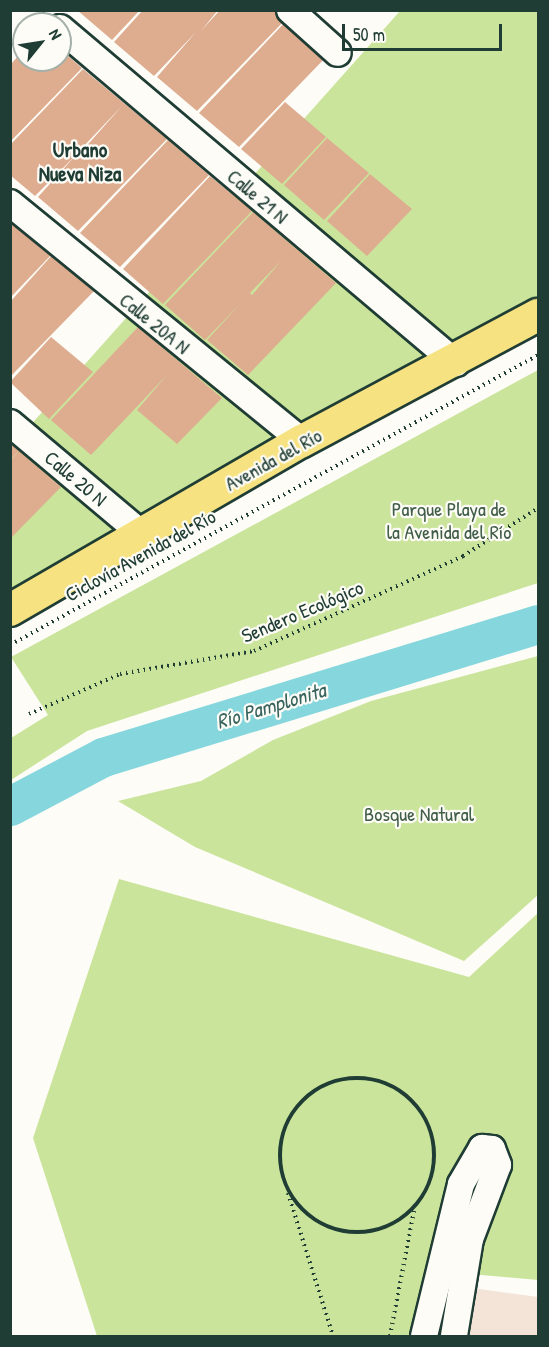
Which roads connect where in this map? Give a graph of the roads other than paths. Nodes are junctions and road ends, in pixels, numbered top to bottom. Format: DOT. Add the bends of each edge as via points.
graph roads {
  1 [pos="29,10"];
  2 [pos="290,10"];
  3 [pos="10,30"];
  4 [pos="72,38"];
  5 [pos="338,53"];
  6 [pos="10,203"];
  7 [pos="538,315"];
  8 [pos="456,363"];
  9 [pos="10,423"];
  10 [pos="302,441"];
  11 [pos="142,534"];
  12 [pos="10,610"];
  13 [pos="424,1336"];
  14 [pos="454,1336"];
  1 -- 3 [label="street"];
  2 -- 5 [label="street"];
  4 -- 8 [label="street, Calle 21 N"];
  6 -- 10 [label="street, Calle 20A N"];
  7 -- 8 [label="main road, Avenida del Río"];
  8 -- 10 [label="main road, Avenida del Río"];
  9 -- 11 [label="street, Calle 20 N"];
  10 -- 11 [label="main road, Avenida del Río"];
  11 -- 12 [label="main road, Avenida del Río"];
  13 -- 14 [label="street" via="461,1184 482,1148 492,1149 498,1165 470,1239"];
}
